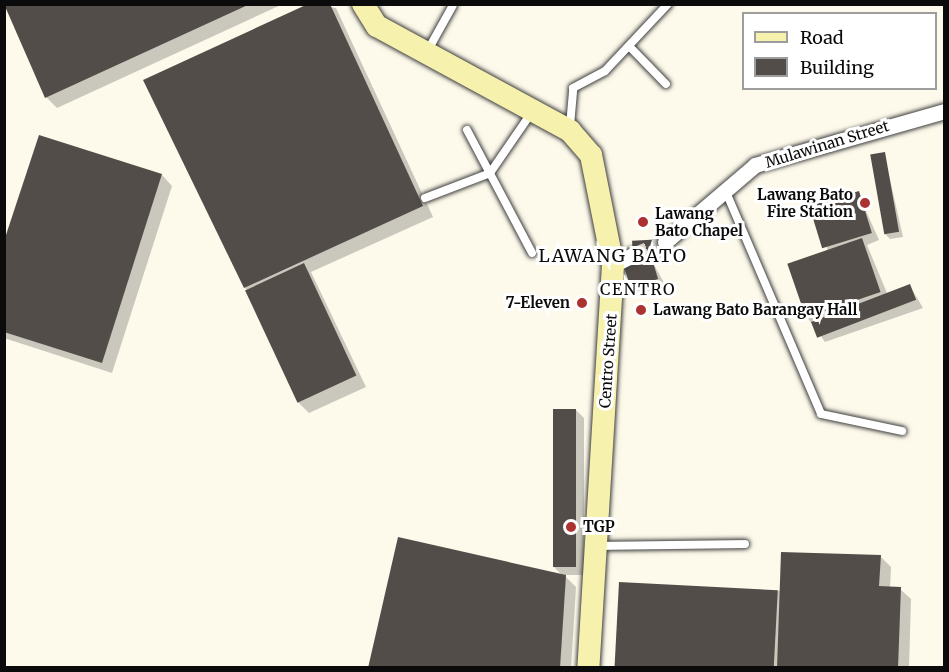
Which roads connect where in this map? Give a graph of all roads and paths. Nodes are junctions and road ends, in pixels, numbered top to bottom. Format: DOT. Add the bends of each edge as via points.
graph roads {
  1 [pos="363,4"];
  2 [pos="668,4"];
  3 [pos="453,5"];
  4 [pos="630,46"];
  5 [pos="425,54"];
  6 [pos="666,84"];
  7 [pos="533,111"];
  8 [pos="945,111"];
  9 [pos="467,130"];
  10 [pos="570,130"];
  11 [pos="490,173"];
  12 [pos="726,192"];
  13 [pos="425,198"];
  14 [pos="665,242"];
  15 [pos="532,253"];
  16 [pos="633,255"];
  17 [pos="613,265"];
  18 [pos="902,431"];
  19 [pos="745,544"];
  20 [pos="597,546"];
  21 [pos="588,668"];
  1 -- 5 [label="main road, Centro Street" via="377,26"];
  2 -- 4 [label="lane"];
  3 -- 5 [label="lane"];
  4 -- 6 [label="lane"];
  4 -- 10 [label="lane" via="605,71 573,88"];
  5 -- 7 [label="main road, Centro Street"];
  7 -- 10 [label="main road, Centro Street"];
  7 -- 11 [label="lane"];
  8 -- 12 [label="street, Mulawinan Street" via="755,165"];
  9 -- 11 [label="lane"];
  10 -- 17 [label="main road, Centro Street" via="591,155"];
  11 -- 13 [label="lane"];
  11 -- 15 [label="lane"];
  12 -- 14 [label="street, Mulawinan Street"];
  12 -- 18 [label="lane" via="821,414"];
  16 -- 17 [label="street"];
  17 -- 20 [label="main road, Centro Street"];
  19 -- 20 [label="lane"];
  20 -- 21 [label="main road, Centro Street"];
}
